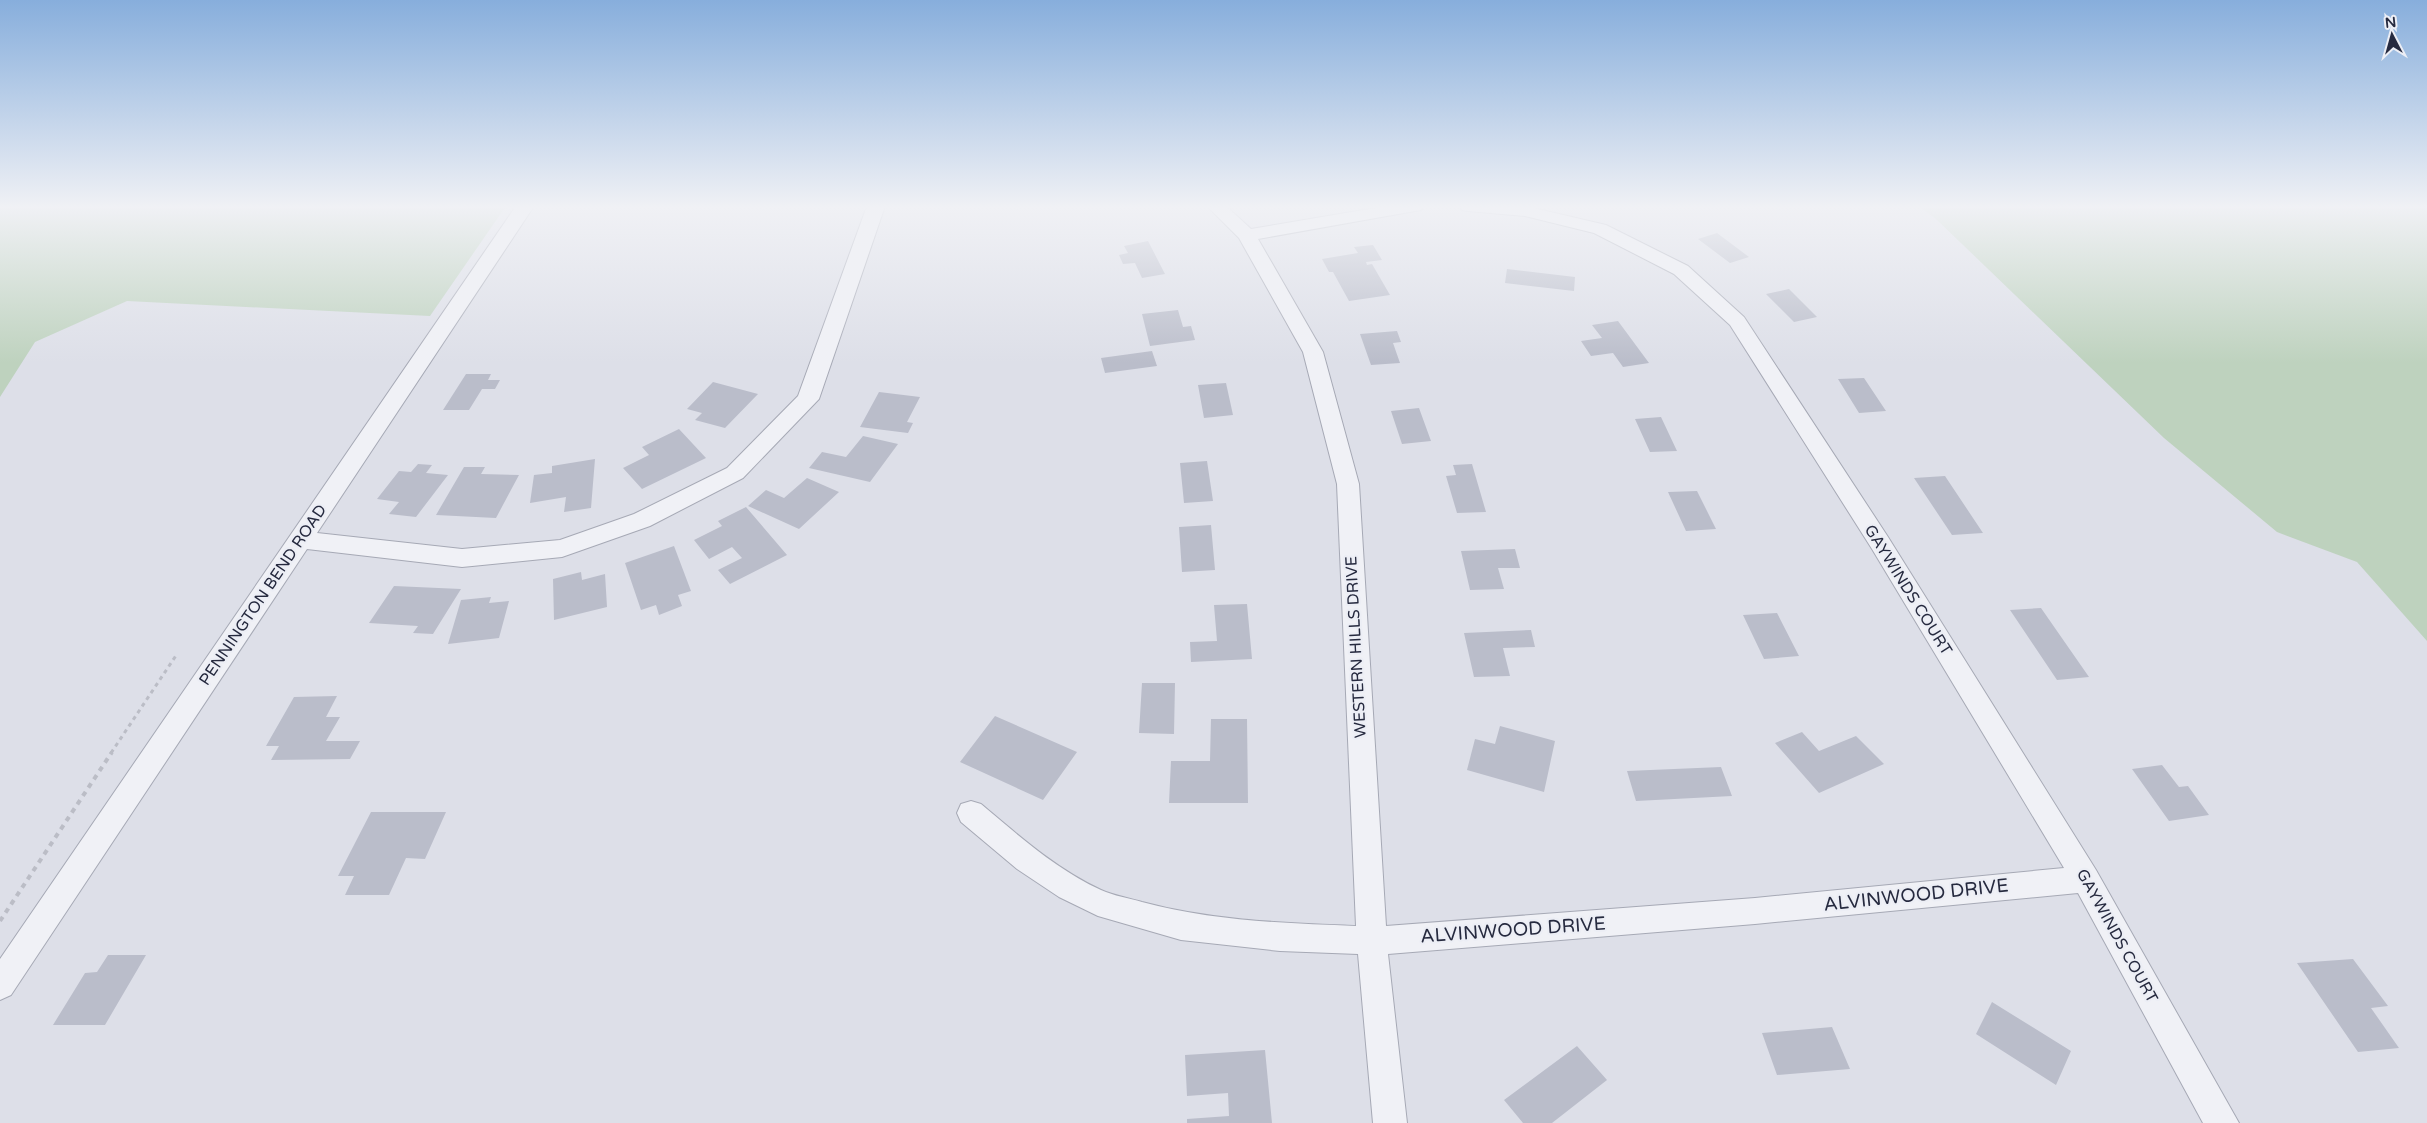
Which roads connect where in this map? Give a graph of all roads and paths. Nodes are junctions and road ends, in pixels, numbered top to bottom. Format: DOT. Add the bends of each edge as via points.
graph roads {
  1 [pos="490,258"];
  2 [pos="858,258"];
  3 [pos="1260,258"];
  4 [pos="1660,258"];
  5 [pos="300,540"];
  6 [pos="176,654"];
  7 [pos="971,813"];
  8 [pos="2086,879"];
  9 [pos="0,920"];
  10 [pos="1372,940"];
  11 [pos="0,985"];
  12 [pos="1390,1123"];
  13 [pos="2222,1123"];
  1 -- 5 [label="street, PENNINGTON BEND ROAD"];
  2 -- 5 [label="street" via="808,399 734,473 642,520 562,548 462,558"];
  3 -- 10 [label="street, WESTERN HILLS DRIVE" via="1313,352 1348,484"];
  4 -- 8 [label="street, GAYWINDS COURT" via="1680,270 1737,321 1880,543"];
  5 -- 11 [label="street, PENNINGTON BEND ROAD"];
  6 -- 9 [label="path"];
  7 -- 10 [label="street, ALVINWOOD DRIVE" via="1027,860 1098,903 1181,926 1280,937"];
  8 -- 10 [label="street, ALVINWOOD DRIVE" via="1755,911"];
  8 -- 13 [label="street, GAYWINDS COURT" via="2204,1096"];
  10 -- 12 [label="street, WESTERN HILLS DRIVE"];
}
